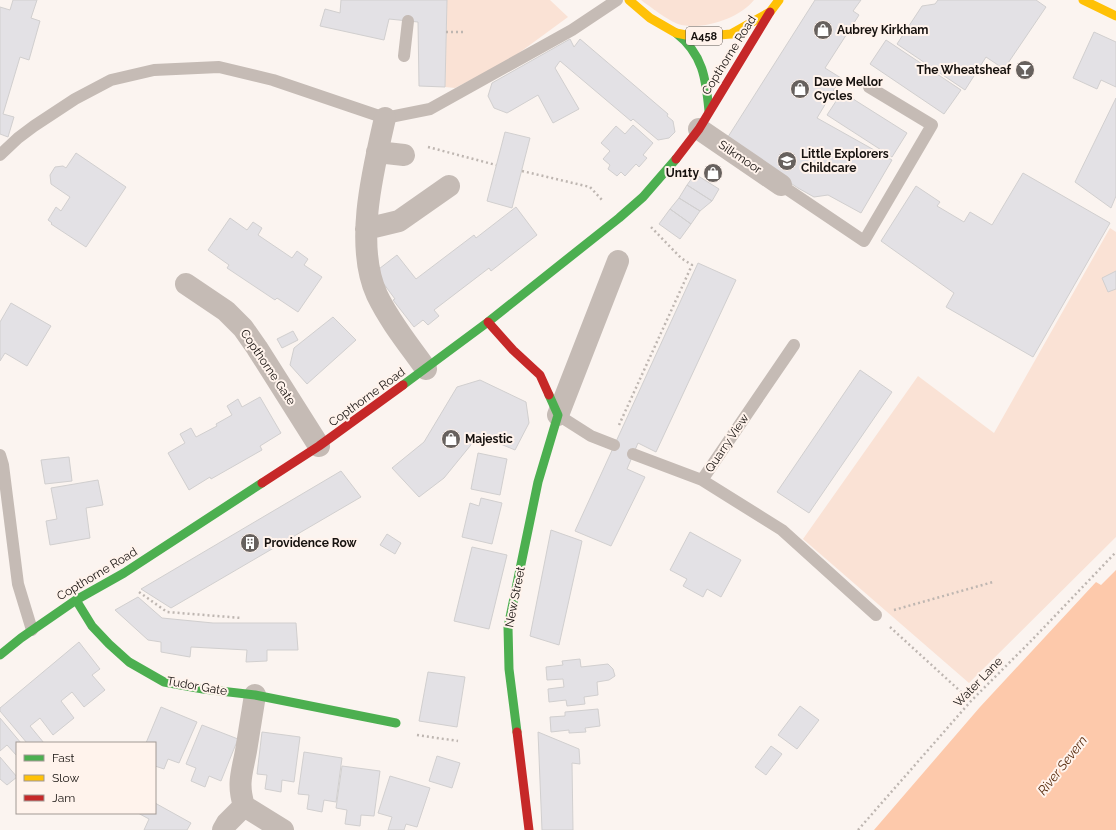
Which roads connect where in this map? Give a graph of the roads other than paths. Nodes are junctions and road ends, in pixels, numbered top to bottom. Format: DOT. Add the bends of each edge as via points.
graph roads {
  1 [pos="617,0"];
  2 [pos="629,0"];
  3 [pos="779,0"];
  4 [pos="1083,0"];
  5 [pos="770,12"];
  6 [pos="1116,16"];
  7 [pos="408,21"];
  8 [pos="676,33"];
  9 [pos="404,56"];
  10 [pos="869,87"];
  11 [pos="385,118"];
  12 [pos="704,120"];
  13 [pos="377,152"];
  14 [pos="0,155"];
  15 [pos="404,155"];
  16 [pos="781,185"];
  17 [pos="449,186"];
  18 [pos="366,229"];
  19 [pos="618,261"];
  20 [pos="186,284"];
  21 [pos="488,322"];
  22 [pos="794,345"];
  23 [pos="426,368"];
  24 [pos="558,415"];
  25 [pos="612,444"];
  26 [pos="319,446"];
  27 [pos="633,454"];
  28 [pos="0,455"];
  29 [pos="702,480"];
  30 [pos="76,600"];
  31 [pos="876,614"];
  32 [pos="32,630"];
  33 [pos="0,654"];
  34 [pos="255,695"];
  35 [pos="396,722"];
  36 [pos="244,806"];
  37 [pos="223,830"];
  38 [pos="283,830"];
  39 [pos="529,830"];
  1 -- 11 [label="lane" via="572,30 430,109"];
  2 -- 8 [label="main road, A458" via="650,18"];
  3 -- 5 [label="main road, A458"];
  4 -- 6 [label="main road"];
  5 -- 8 [label="main road, A458" via="731,34 696,37"];
  5 -- 12 [label="main road, Copthorne Road"];
  7 -- 9 [label="lane"];
  8 -- 12 [label="main road, Copthorne Road" via="691,46 699,60 706,83"];
  10 -- 16 [label="lane" via="932,125 864,241"];
  11 -- 13 [label="street"];
  11 -- 14 [label="lane" via="274,80 219,67 154,70 111,80 75,99 34,126"];
  12 -- 16 [label="street, Silkmoor"];
  12 -- 21 [label="main road, Copthorne Road" via="671,165 643,197"];
  13 -- 15 [label="street"];
  13 -- 18 [label="street"];
  17 -- 18 [label="street" via="399,221"];
  18 -- 23 [label="street" via="369,268 376,293 389,318"];
  19 -- 24 [label="street, New Street"];
  20 -- 26 [label="street, Copthorne Gate" via="226,311 243,328"];
  21 -- 23 [label="main road, Copthorne Road"];
  21 -- 24 [label="main road" via="540,376"];
  22 -- 29 [label="lane, Quarry View"];
  23 -- 26 [label="main road, Copthorne Road"];
  24 -- 25 [label="lane" via="591,436"];
  24 -- 39 [label="main road, New Street" via="538,482 508,627 509,669"];
  26 -- 30 [label="main road, Copthorne Road" via="124,573"];
  27 -- 29 [label="lane, Quarry View"];
  28 -- 32 [label="lane" via="18,584"];
  29 -- 31 [label="lane" via="782,530"];
  30 -- 32 [label="main road, Copthorne Road"];
  30 -- 34 [label="main road, Tudor Gate" via="92,626 109,644 129,662 164,682"];
  32 -- 33 [label="main road, Copthorne Road"];
  34 -- 35 [label="main road, Tudor Gate"];
  34 -- 36 [label="street" via="240,773 240,792"];
  36 -- 37 [label="street"];
  36 -- 38 [label="street"];
}
